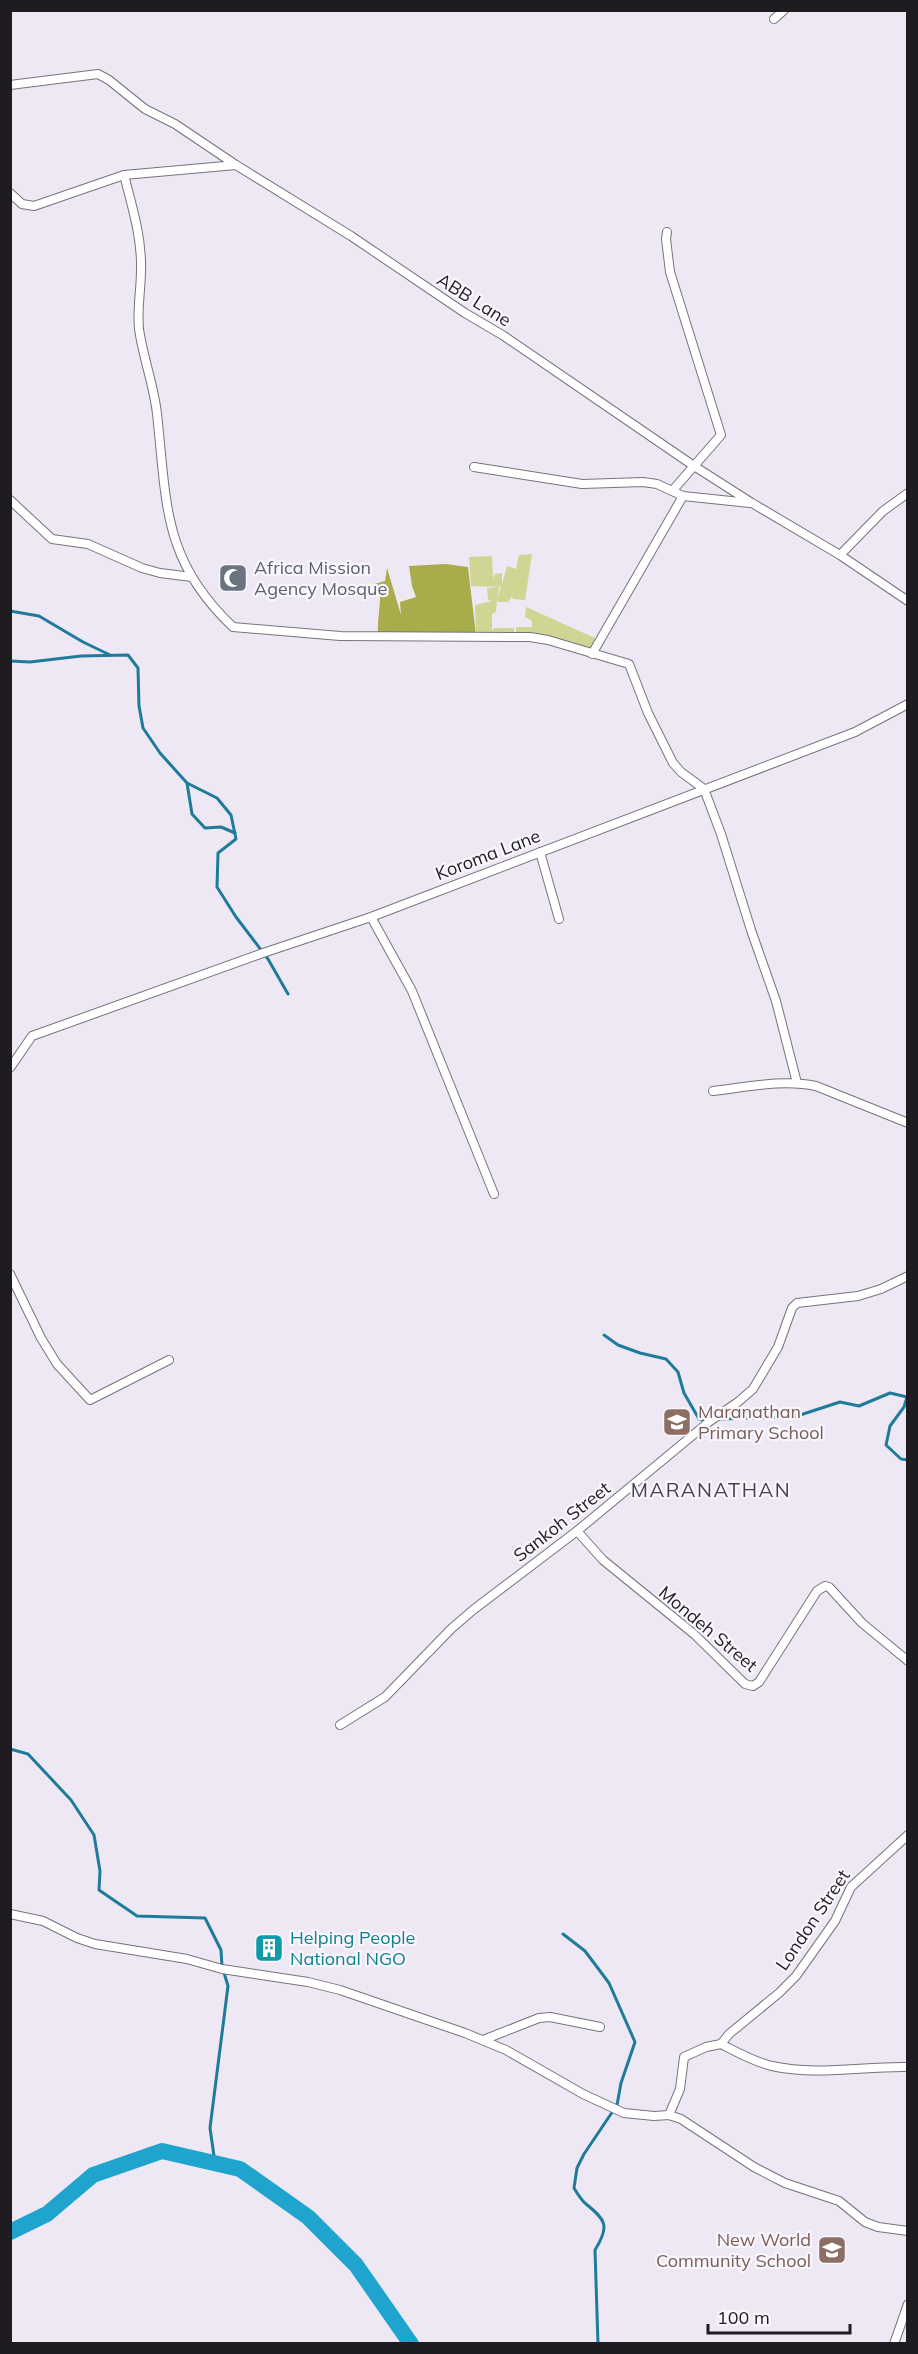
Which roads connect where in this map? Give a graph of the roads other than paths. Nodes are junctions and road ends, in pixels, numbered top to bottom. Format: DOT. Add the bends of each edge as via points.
graph roads {
  1 [pos="784,10"];
  2 [pos="774,19"];
  3 [pos="10,85"];
  4 [pos="236,165"];
  5 [pos="124,175"];
  6 [pos="10,193"];
  7 [pos="667,232"];
  8 [pos="694,466"];
  9 [pos="474,467"];
  10 [pos="673,490"];
  11 [pos="908,493"];
  12 [pos="683,496"];
  13 [pos="10,500"];
  14 [pos="752,503"];
  15 [pos="840,555"];
  16 [pos="192,577"];
  17 [pos="908,601"];
  18 [pos="592,654"];
  19 [pos="908,704"];
  20 [pos="704,789"];
  21 [pos="540,852"];
  22 [pos="371,917"];
  23 [pos="559,919"];
  24 [pos="10,1068"];
  25 [pos="797,1083"];
  26 [pos="713,1091"];
  27 [pos="908,1123"];
  28 [pos="495,1194"];
  29 [pos="10,1274"];
  30 [pos="908,1276"];
  31 [pos="169,1360"];
  32 [pos="577,1531"];
  33 [pos="908,1661"];
  34 [pos="340,1725"];
  35 [pos="908,1835"];
  36 [pos="10,1914"];
  37 [pos="600,2027"];
  38 [pos="483,2040"];
  39 [pos="721,2044"];
  40 [pos="908,2067"];
  41 [pos="669,2115"];
  42 [pos="908,2231"];
  43 [pos="908,2304"];
  44 [pos="894,2343"];
  1 -- 2 [label="street"];
  3 -- 4 [label="street, ABB Lane" via="98,74 145,109"];
  4 -- 5 [label="street"];
  4 -- 8 [label="street, ABB Lane" via="504,336"];
  5 -- 6 [label="street" via="34,206 22,204"];
  5 -- 16 [label="street" via="139,244 139,326 157,411 168,519"];
  7 -- 8 [label="street" via="670,273 721,435"];
  8 -- 10 [label="street"];
  8 -- 14 [label="street, ABB Lane"];
  9 -- 10 [label="street" via="582,484 643,482"];
  10 -- 12 [label="street"];
  11 -- 15 [label="street" via="877,517"];
  12 -- 14 [label="street"];
  12 -- 18 [label="street"];
  13 -- 16 [label="street" via="52,539 88,544 142,568"];
  14 -- 15 [label="street, ABB Lane"];
  15 -- 17 [label="street, ABB Lane"];
  16 -- 18 [label="street" via="233,627 352,636 530,637"];
  18 -- 20 [label="street" via="629,664 674,763"];
  19 -- 20 [label="street, Koroma Lane" via="855,732"];
  20 -- 21 [label="street, Koroma Lane"];
  20 -- 25 [label="street" via="776,1001"];
  21 -- 22 [label="street, Koroma Lane"];
  21 -- 23 [label="street"];
  22 -- 24 [label="street, Koroma Lane" via="32,1036"];
  22 -- 28 [label="street" via="412,991"];
  25 -- 26 [label="street"];
  25 -- 27 [label="street" via="816,1086"];
  29 -- 31 [label="street" via="57,1364 90,1400"];
  30 -- 32 [label="street, Sankoh Street" via="858,1296 796,1303 778,1347 753,1389"];
  32 -- 33 [label="street, Mondeh Street" via="603,1560 694,1634 746,1684 753,1686 759,1682 821,1587 829,1587 862,1623"];
  32 -- 34 [label="street, Sankoh Street" via="473,1610 385,1696"];
  35 -- 39 [label="street, London Street" via="851,1887 835,1921 796,1976"];
  36 -- 38 [label="street" via="43,1921 95,1944 340,1990"];
  37 -- 38 [label="street" via="539,2018"];
  38 -- 41 [label="street" via="624,2113"];
  39 -- 40 [label="street" via="770,2066 792,2070"];
  39 -- 41 [label="street, London Street" via="684,2057 680,2089"];
  41 -- 42 [label="street" via="785,2183 839,2201 865,2222"];
  43 -- 44 [label="street"];
}
